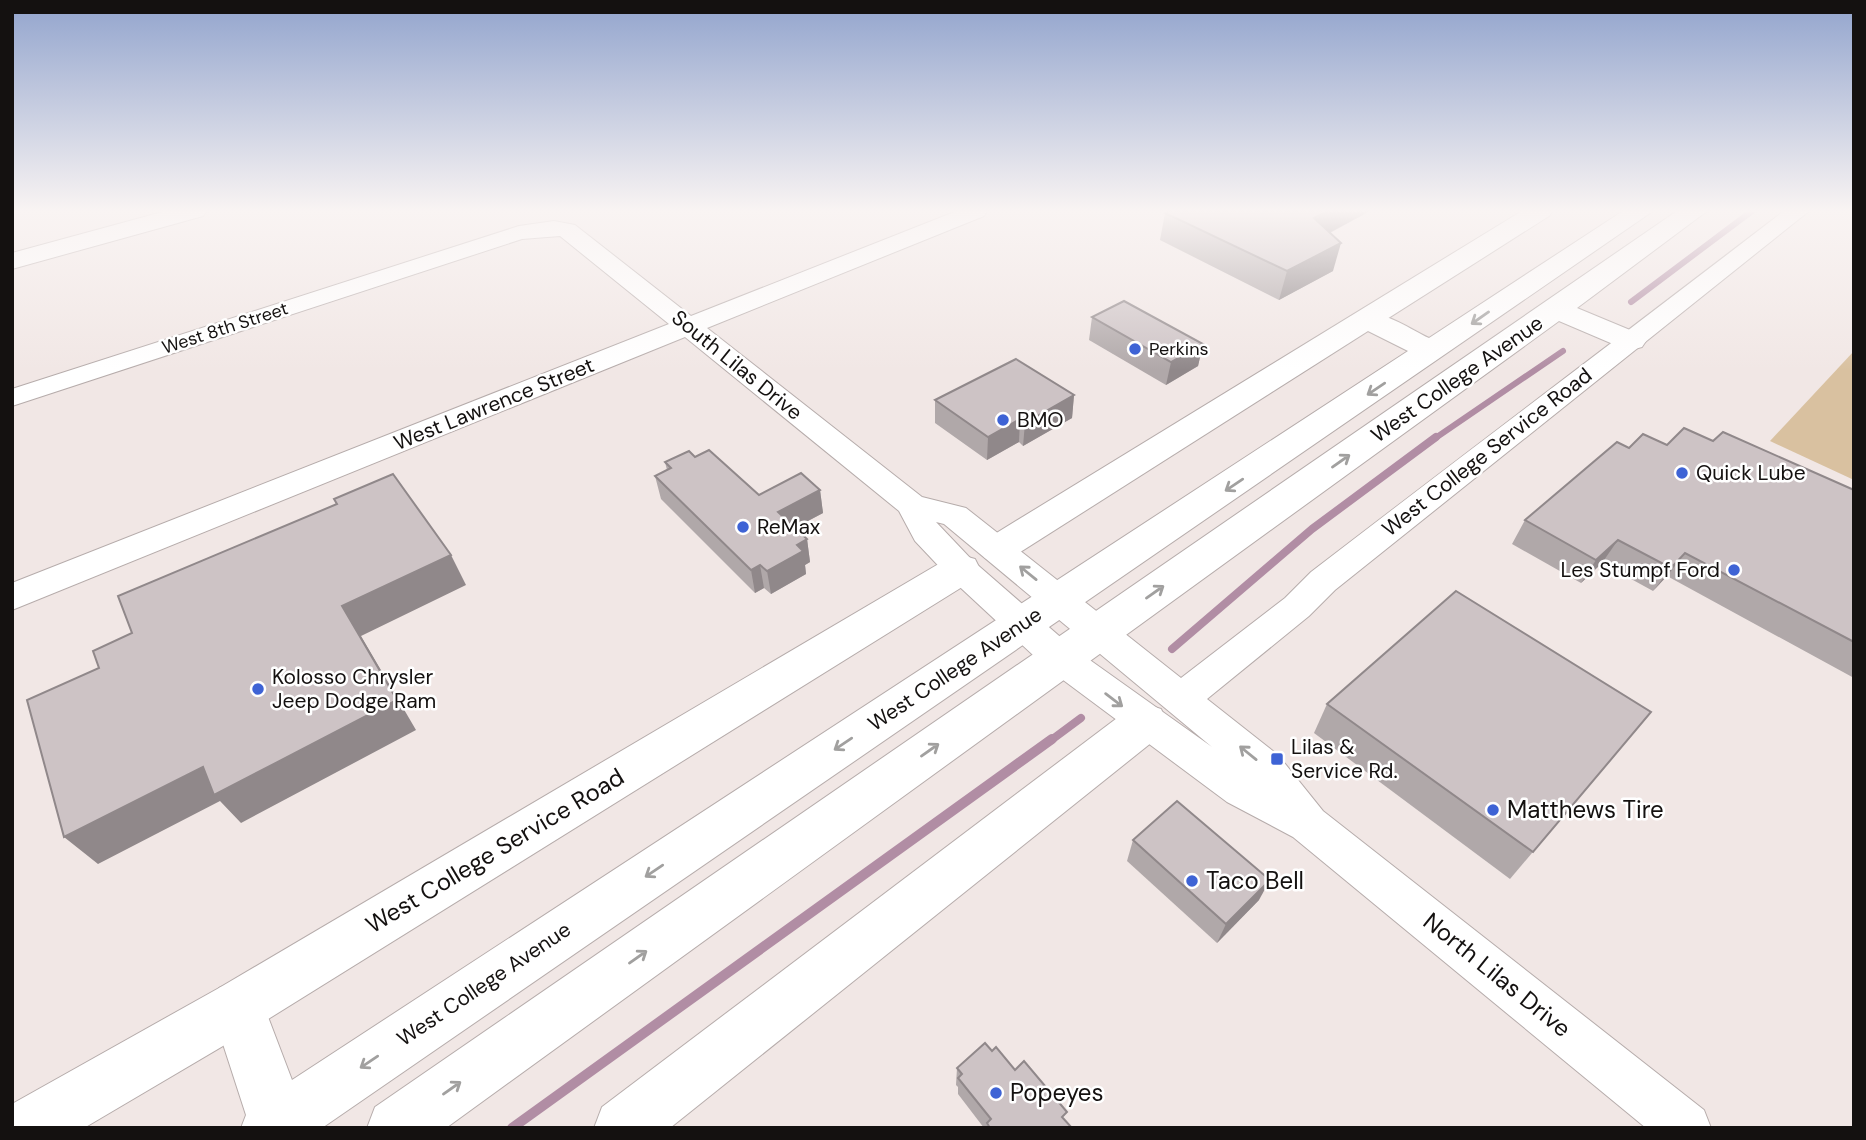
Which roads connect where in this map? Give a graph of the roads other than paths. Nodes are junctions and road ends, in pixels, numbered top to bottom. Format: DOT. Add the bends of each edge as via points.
graph roads {
  1 [pos="423,264"];
  2 [pos="613,264"];
  3 [pos="843,264"];
  4 [pos="1456,264"];
  5 [pos="1561,264"];
  6 [pos="1619,264"];
  7 [pos="1730,264"];
  8 [pos="1556,309"];
  9 [pos="1368,320"];
  10 [pos="688,326"];
  11 [pos="1631,341"];
  12 [pos="1433,351"];
  13 [pos="12,398"];
  14 [pos="980,559"];
  15 [pos="12,597"];
  16 [pos="1061,628"];
  17 [pos="1163,711"];
  18 [pos="238,1007"];
  19 [pos="274,1125"];
  20 [pos="27,1128"];
  21 [pos="396,1128"];
  22 [pos="623,1128"];
  23 [pos="1686,1128"];
  1 -- 13 [label="street, West 8th Street"];
  2 -- 10 [label="street, South Lilas Drive"];
  3 -- 10 [label="street, West Lawrence Street"];
  4 -- 9 [label="main road, West College Service Road"];
  5 -- 12 [label="main road, West College Avenue, one-way"];
  6 -- 8 [label="main road, West College Avenue"];
  7 -- 11 [label="street, West College Service Road"];
  8 -- 11 [label="main road"];
  16 -- 8 [label="main road, West College Avenue, one-way"];
  9 -- 12 [label="main road"];
  9 -- 14 [label="main road, West College Service Road"];
  10 -- 14 [label="street, South Lilas Drive" via="912,505 926,533"];
  10 -- 15 [label="street, West Lawrence Street"];
  11 -- 17 [label="street, West College Service Road" via="1323,580 1297,607"];
  12 -- 16 [label="main road, West College Avenue, one-way"];
  14 -- 16 [label="street, South Lilas Drive"];
  16 -- 14 [label="street, South Lilas Drive, one-way"];
  14 -- 18 [label="main road, West College Service Road"];
  16 -- 17 [label="street, North Lilas Drive"];
  16 -- 19 [label="main road, West College Avenue, one-way"];
  21 -- 16 [label="main road, West College Avenue, one-way"];
  17 -- 22 [label="main road, West College Service Road"];
  17 -- 23 [label="street, North Lilas Drive" via="1264,767 1308,824"];
  18 -- 19 [label="main road"];
  18 -- 20 [label="main road, West College Service Road"];
}
